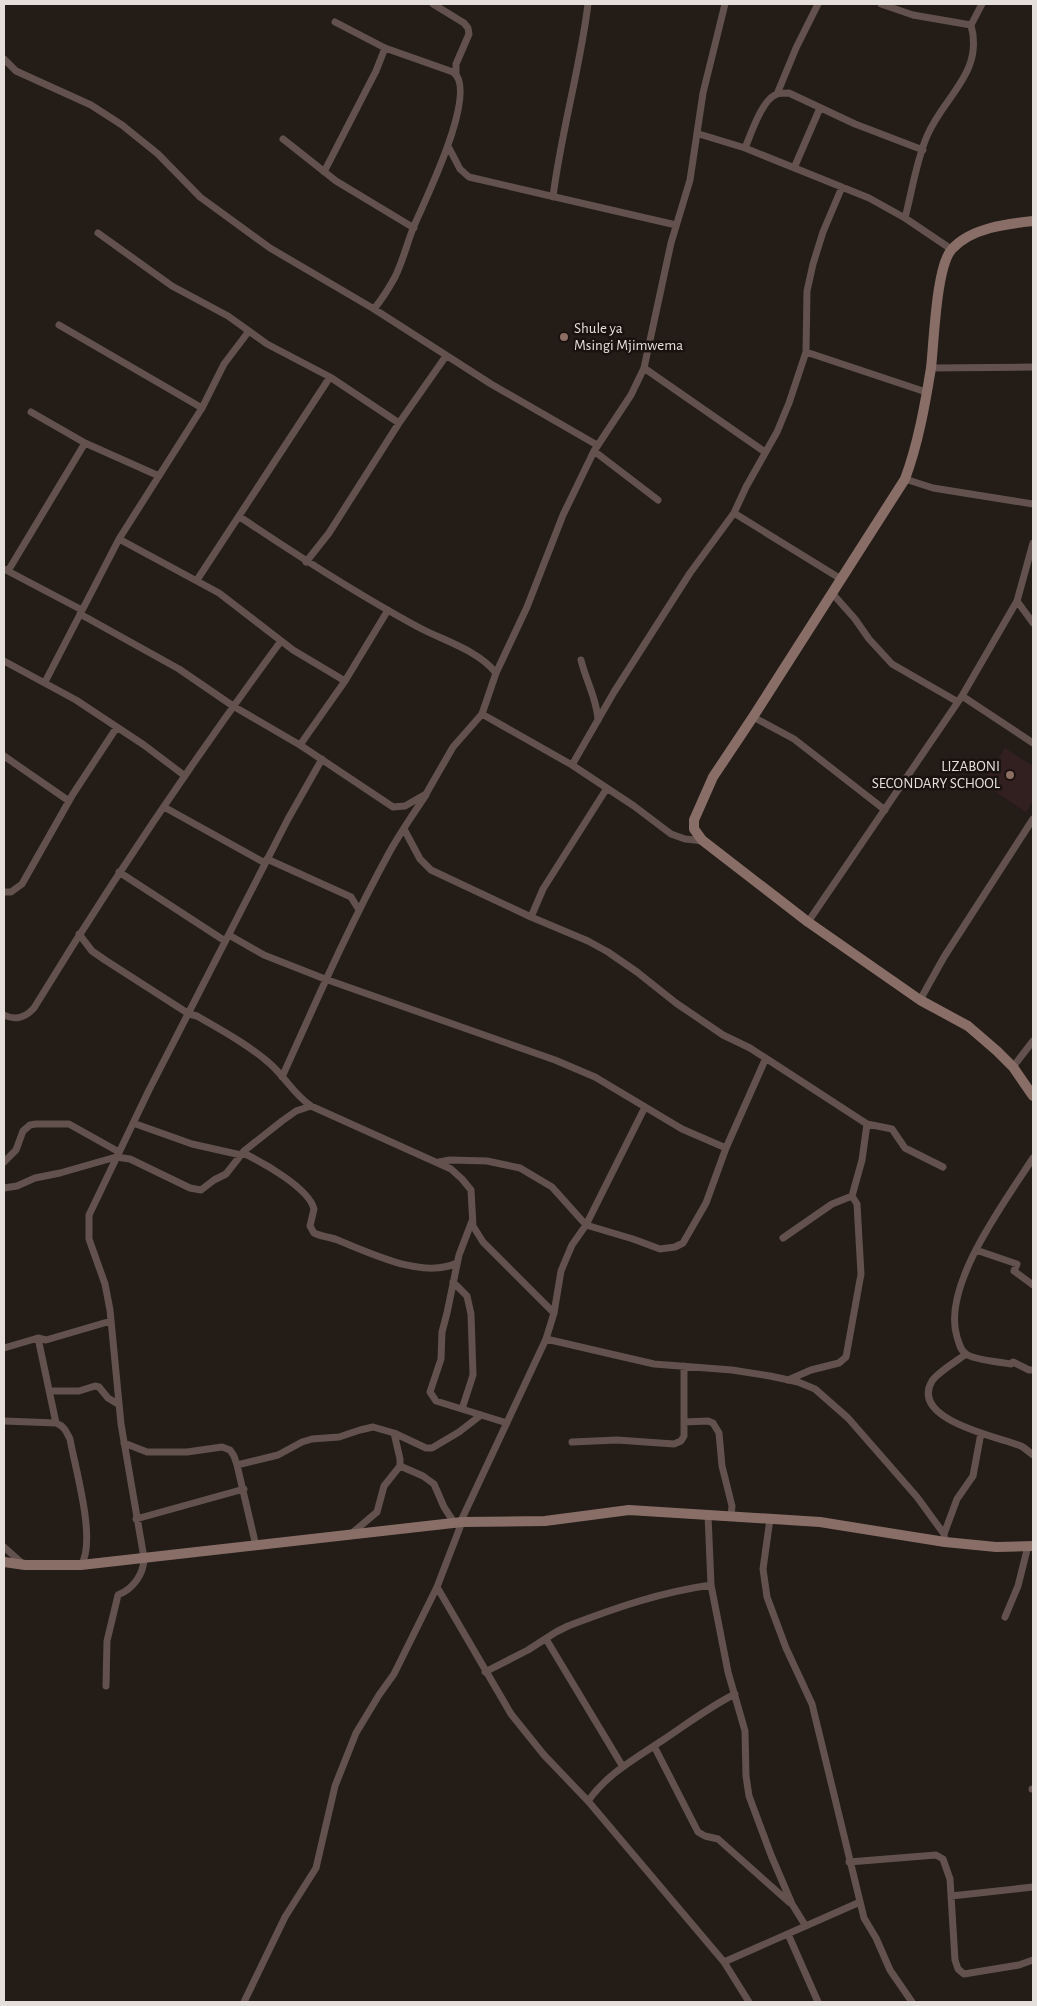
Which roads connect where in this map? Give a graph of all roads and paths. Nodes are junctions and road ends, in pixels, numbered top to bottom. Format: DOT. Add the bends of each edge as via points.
graph roads {
  1 [pos="433,4"];
  2 [pos="588,4"];
  3 [pos="725,4"];
  4 [pos="818,4"];
  5 [pos="881,4"];
  6 [pos="982,4"];
  7 [pos="335,22"];
  8 [pos="971,25"];
  9 [pos="385,48"];
  10 [pos="4,60"];
  11 [pos="456,75"];
  12 [pos="777,94"];
  13 [pos="820,108"];
  14 [pos="698,134"];
  15 [pos="283,140"];
  16 [pos="448,146"];
  17 [pos="745,148"];
  18 [pos="922,150"];
  19 [pos="794,168"];
  20 [pos="324,172"];
  21 [pos="842,187"];
  22 [pos="553,197"];
  23 [pos="905,218"];
  24 [pos="1033,221"];
  25 [pos="676,225"];
  26 [pos="414,228"];
  27 [pos="98,233"];
  28 [pos="951,249"];
  29 [pos="374,309"];
  30 [pos="59,325"];
  31 [pos="249,332"];
  32 [pos="806,352"];
  33 [pos="446,356"];
  34 [pos="1033,367"];
  35 [pos="644,368"];
  36 [pos="931,368"];
  37 [pos="330,377"];
  38 [pos="926,392"];
  39 [pos="202,408"];
  40 [pos="31,412"];
  41 [pos="399,423"];
  42 [pos="85,443"];
  43 [pos="596,448"];
  44 [pos="765,452"];
  45 [pos="159,476"];
  46 [pos="905,479"];
  47 [pos="658,500"];
  48 [pos="1033,504"];
  49 [pos="734,513"];
  50 [pos="240,517"];
  51 [pos="119,539"];
  52 [pos="1033,544"];
  53 [pos="306,562"];
  54 [pos="6,570"];
  55 [pos="841,579"];
  56 [pos="197,580"];
  57 [pos="832,593"];
  58 [pos="1017,601"];
  59 [pos="388,610"];
  60 [pos="81,612"];
  61 [pos="1033,623"];
  62 [pos="281,641"];
  63 [pos="582,660"];
  64 [pos="4,661"];
  65 [pos="496,673"];
  66 [pos="345,681"];
  67 [pos="45,682"];
  68 [pos="960,699"];
  69 [pos="233,706"];
  70 [pos="482,714"];
  71 [pos="754,717"];
  72 [pos="598,720"];
  73 [pos="118,727"];
  74 [pos="1033,743"];
  75 [pos="300,745"];
  76 [pos="4,756"];
  77 [pos="322,759"];
  78 [pos="572,765"];
  79 [pos="185,776"];
  80 [pos="607,788"];
  81 [pos="426,794"];
  82 [pos="69,801"];
  83 [pos="164,807"];
  84 [pos="885,810"];
  85 [pos="1033,819"];
  86 [pos="404,829"];
  87 [pos="704,841"];
  88 [pos="266,861"];
  89 [pos="119,872"];
  90 [pos="4,892"];
  91 [pos="360,910"];
  92 [pos="531,917"];
  93 [pos="808,922"];
  94 [pos="79,934"];
  95 [pos="227,938"];
  96 [pos="325,979"];
  97 [pos="920,1000"];
  98 [pos="188,1014"];
  99 [pos="4,1015"];
  100 [pos="1033,1041"];
  101 [pos="766,1060"];
  102 [pos="1012,1067"];
  103 [pos="282,1077"];
  104 [pos="1033,1096"];
  105 [pos="311,1106"];
  106 [pos="646,1107"];
  107 [pos="133,1123"];
  108 [pos="867,1124"];
  109 [pos="726,1148"];
  110 [pos="118,1154"];
  111 [pos="242,1154"];
  112 [pos="1033,1158"];
  113 [pos="4,1162"];
  114 [pos="439,1162"];
  115 [pos="942,1167"];
  116 [pos="4,1188"];
  117 [pos="852,1196"];
  118 [pos="473,1219"];
  119 [pos="586,1225"];
  120 [pos="783,1238"];
  121 [pos="976,1250"];
  122 [pos="457,1263"];
  123 [pos="453,1282"];
  124 [pos="1033,1284"];
  125 [pos="554,1313"];
  126 [pos="111,1321"];
  127 [pos="38,1338"];
  128 [pos="546,1339"];
  129 [pos="4,1348"];
  130 [pos="966,1354"];
  131 [pos="684,1366"];
  132 [pos="1033,1370"];
  133 [pos="788,1380"];
  134 [pos="50,1392"];
  135 [pos="118,1404"];
  136 [pos="462,1409"];
  137 [pos="480,1415"];
  138 [pos="4,1421"];
  139 [pos="684,1422"];
  140 [pos="56,1423"];
  141 [pos="507,1423"];
  142 [pos="394,1433"];
  143 [pos="981,1433"];
  144 [pos="572,1442"];
  145 [pos="124,1443"];
  146 [pos="1033,1455"];
  147 [pos="237,1465"];
  148 [pos="400,1466"];
  149 [pos="244,1489"];
  150 [pos="708,1515"];
  151 [pos="731,1516"];
  152 [pos="770,1518"];
  153 [pos="136,1519"];
  154 [pos="459,1523"];
  155 [pos="348,1535"];
  156 [pos="944,1538"];
  157 [pos="256,1546"];
  158 [pos="1031,1546"];
  159 [pos="4,1547"];
  160 [pos="144,1558"];
  161 [pos="4,1562"];
  162 [pos="23,1564"];
  163 [pos="81,1565"];
  164 [pos="711,1585"];
  165 [pos="437,1587"];
  166 [pos="1005,1617"];
  167 [pos="546,1639"];
  168 [pos="485,1672"];
  169 [pos="106,1686"];
  170 [pos="735,1694"];
  171 [pos="654,1746"];
  172 [pos="623,1767"];
  173 [pos="588,1801"];
  174 [pos="850,1862"];
  175 [pos="1033,1887"];
  176 [pos="951,1896"];
  177 [pos="860,1902"];
  178 [pos="792,1904"];
  179 [pos="804,1926"];
  180 [pos="788,1934"];
  181 [pos="1033,1960"];
  182 [pos="724,1962"];
  183 [pos="244,2002"];
  184 [pos="749,2002"];
  185 [pos="818,2002"];
  186 [pos="912,2002"];
  1 -- 11 [label="street" via="468,28 456,64"];
  2 -- 22 [label="street" via="584,42 558,158"];
  3 -- 14 [label="street" via="703,93"];
  4 -- 12 [label="street"];
  5 -- 8 [label="street" via="914,15"];
  6 -- 8 [label="street"];
  7 -- 9 [label="street"];
  8 -- 18 [label="street" via="974,39 972,63"];
  9 -- 11 [label="street"];
  9 -- 20 [label="street"];
  10 -- 29 [label="street" via="16,71 91,104 158,154 192,191 222,214 270,248"];
  11 -- 16 [label="street" via="461,86 460,98"];
  12 -- 13 [label="street" via="789,93"];
  12 -- 17 [label="street" via="763,106"];
  13 -- 18 [label="street"];
  13 -- 19 [label="street"];
  14 -- 17 [label="street"];
  14 -- 25 [label="street" via="690,180"];
  15 -- 20 [label="street"];
  16 -- 22 [label="street" via="460,169 469,177"];
  16 -- 26 [label="street"];
  17 -- 19 [label="street"];
  18 -- 23 [label="street"];
  19 -- 21 [label="street"];
  20 -- 26 [label="street"];
  21 -- 23 [label="street"];
  21 -- 32 [label="street" via="822,232 807,291"];
  22 -- 25 [label="street"];
  23 -- 28 [label="street"];
  24 -- 28 [label="street" via="981,231"];
  25 -- 35 [label="street"];
  26 -- 29 [label="street" via="395,276"];
  27 -- 31 [label="street" via="153,274 228,316"];
  28 -- 36 [label="street" via="939,290"];
  29 -- 33 [label="street"];
  30 -- 39 [label="street"];
  31 -- 37 [label="street"];
  31 -- 39 [label="street" via="224,364"];
  32 -- 38 [label="street"];
  32 -- 44 [label="street" via="789,403"];
  33 -- 41 [label="street"];
  33 -- 43 [label="street"];
  34 -- 36 [label="street"];
  35 -- 43 [label="street" via="631,396"];
  35 -- 44 [label="street"];
  36 -- 38 [label="street"];
  37 -- 41 [label="street"];
  37 -- 50 [label="street"];
  38 -- 46 [label="street" via="917,440"];
  39 -- 45 [label="street"];
  40 -- 42 [label="street"];
  41 -- 53 [label="street"];
  42 -- 45 [label="street"];
  42 -- 54 [label="street"];
  43 -- 47 [label="street"];
  43 -- 65 [label="street" via="563,515 527,607"];
  44 -- 49 [label="street"];
  45 -- 51 [label="street"];
  46 -- 48 [label="street" via="933,488"];
  46 -- 55 [label="street"];
  49 -- 55 [label="street"];
  49 -- 72 [label="street" via="690,573"];
  50 -- 53 [label="street"];
  50 -- 56 [label="street"];
  51 -- 56 [label="street"];
  51 -- 60 [label="street"];
  52 -- 58 [label="street"];
  53 -- 59 [label="street"];
  54 -- 60 [label="street"];
  55 -- 57 [label="street"];
  56 -- 62 [label="street" via="239,607"];
  57 -- 68 [label="street" via="892,664"];
  57 -- 71 [label="street"];
  58 -- 61 [label="street"];
  58 -- 68 [label="street"];
  59 -- 65 [label="street" via="483,659"];
  59 -- 66 [label="street"];
  60 -- 67 [label="street"];
  60 -- 69 [label="street" via="179,669"];
  62 -- 66 [label="street"];
  62 -- 69 [label="street"];
  63 -- 72 [label="street" via="597,705"];
  64 -- 67 [label="street"];
  65 -- 70 [label="street"];
  66 -- 75 [label="street"];
  67 -- 73 [label="street"];
  68 -- 74 [label="street"];
  68 -- 84 [label="street"];
  69 -- 75 [label="street"];
  69 -- 79 [label="street"];
  70 -- 78 [label="street"];
  70 -- 81 [label="street" via="453,747"];
  71 -- 84 [label="street" via="794,739"];
  71 -- 87 [label="street" via="713,777 698,810 694,829"];
  72 -- 78 [label="street"];
  73 -- 79 [label="street"];
  73 -- 82 [label="street"];
  75 -- 77 [label="street"];
  76 -- 82 [label="street"];
  77 -- 81 [label="street" via="393,807 405,806"];
  77 -- 88 [label="street"];
  78 -- 80 [label="street"];
  79 -- 83 [label="street"];
  80 -- 87 [label="street" via="671,834"];
  80 -- 92 [label="street" via="544,889"];
  81 -- 86 [label="street"];
  82 -- 90 [label="street" via="22,884 11,892"];
  83 -- 88 [label="street"];
  83 -- 89 [label="street"];
  84 -- 93 [label="street"];
  85 -- 97 [label="street"];
  86 -- 91 [label="street"];
  86 -- 92 [label="street" via="420,859 431,870"];
  87 -- 93 [label="street"];
  88 -- 91 [label="street" via="351,897"];
  88 -- 95 [label="street"];
  89 -- 94 [label="street"];
  89 -- 95 [label="street"];
  91 -- 96 [label="street"];
  92 -- 101 [label="street" via="608,952 697,1018"];
  93 -- 97 [label="street"];
  94 -- 98 [label="street" via="92,951"];
  94 -- 99 [label="street" via="30,1013 23,1018"];
  95 -- 96 [label="street"];
  95 -- 98 [label="street"];
  96 -- 103 [label="street"];
  96 -- 106 [label="street" via="555,1060 595,1077"];
  97 -- 102 [label="street" via="968,1026 998,1050"];
  98 -- 103 [label="street" via="244,1044 269,1062"];
  98 -- 107 [label="street"];
  100 -- 102 [label="street"];
  101 -- 108 [label="street"];
  101 -- 109 [label="street"];
  102 -- 104 [label="street"];
  103 -- 105 [label="street"];
  105 -- 111 [label="street" via="296,1111"];
  105 -- 114 [label="street"];
  106 -- 109 [label="street" via="682,1129"];
  106 -- 119 [label="street"];
  107 -- 110 [label="street"];
  107 -- 111 [label="street" via="192,1144"];
  108 -- 115 [label="street" via="892,1129 905,1148"];
  108 -- 117 [label="street"];
  109 -- 119 [label="street" via="706,1203 683,1242 675,1247 660,1249"];
  110 -- 111 [label="street" via="198,1190 226,1174"];
  110 -- 113 [label="street" via="69,1124 30,1125 23,1131 16,1150"];
  110 -- 116 [label="street"];
  110 -- 126 [label="street" via="89,1215 88,1228 105,1284"];
  111 -- 122 [label="street" via="290,1181 308,1198 314,1209 310,1226 314,1234 380,1257 422,1267 440,1269"];
  112 -- 121 [label="street"];
  114 -- 118 [label="street" via="451,1169 471,1190"];
  114 -- 119 [label="street" via="487,1161 520,1168 552,1187"];
  117 -- 120 [label="street" via="832,1204"];
  117 -- 133 [label="street" via="857,1204 861,1274 846,1357"];
  118 -- 122 [label="street"];
  118 -- 125 [label="street" via="483,1242"];
  119 -- 125 [label="street" via="572,1245 561,1271"];
  121 -- 124 [label="street" via="1017,1264 1014,1271"];
  121 -- 130 [label="street" via="958,1293 954,1319 960,1347"];
  122 -- 123 [label="street"];
  123 -- 136 [label="street" via="467,1296 471,1314 473,1374"];
  123 -- 136 [label="street" via="441,1337 441,1359 430,1392 436,1401"];
  125 -- 128 [label="street"];
  126 -- 127 [label="street" via="46,1340"];
  126 -- 135 [label="street"];
  127 -- 129 [label="street"];
  127 -- 134 [label="street"];
  128 -- 131 [label="street" via="622,1358"];
  128 -- 141 [label="street"];
  130 -- 132 [label="street" via="1013,1362"];
  130 -- 143 [label="street" via="934,1378 928,1391 929,1398 942,1414"];
  131 -- 133 [label="street"];
  131 -- 139 [label="street"];
  133 -- 156 [label="street" via="815,1389 848,1418 917,1497"];
  134 -- 135 [label="street" via="79,1391 95,1386"];
  134 -- 140 [label="street"];
  135 -- 145 [label="street"];
  136 -- 137 [label="street"];
  137 -- 141 [label="street"];
  137 -- 142 [label="street" via="432,1448"];
  138 -- 140 [label="street"];
  139 -- 144 [label="street" via="684,1436 674,1444 617,1440"];
  139 -- 151 [label="street" via="708,1421 719,1433"];
  140 -- 163 [label="street" via="70,1439 85,1520 87,1540"];
  141 -- 154 [label="street"];
  142 -- 147 [label="street" via="373,1427 339,1438 312,1439 278,1456"];
  142 -- 148 [label="street"];
  143 -- 146 [label="street" via="1022,1446"];
  143 -- 156 [label="street" via="973,1476 957,1499"];
  145 -- 147 [label="street" via="147,1452 187,1452 222,1447 230,1450"];
  145 -- 153 [label="street"];
  147 -- 149 [label="street"];
  148 -- 154 [label="street" via="434,1484 444,1507"];
  148 -- 155 [label="street" via="384,1486 377,1512 356,1532"];
  149 -- 153 [label="street"];
  149 -- 157 [label="street"];
  150 -- 151 [label="street"];
  150 -- 154 [label="street" via="629,1510 545,1521"];
  150 -- 164 [label="street"];
  151 -- 152 [label="street"];
  152 -- 156 [label="street"];
  152 -- 174 [label="street" via="763,1569 767,1596 812,1704"];
  153 -- 160 [label="street"];
  154 -- 155 [label="street"];
  154 -- 165 [label="street"];
  155 -- 157 [label="street"];
  156 -- 158 [label="street" via="996,1547"];
  157 -- 160 [label="street"];
  158 -- 166 [label="street"];
  159 -- 162 [label="street"];
  160 -- 163 [label="street"];
  160 -- 169 [label="street" via="141,1575 126,1592 118,1595 107,1641"];
  161 -- 162 [label="street"];
  162 -- 163 [label="street"];
  164 -- 167 [label="street" via="679,1590 608,1611"];
  164 -- 170 [label="street"];
  165 -- 168 [label="street"];
  165 -- 183 [label="street" via="394,1674 356,1733 336,1786 316,1868 285,1917"];
  167 -- 168 [label="street"];
  167 -- 172 [label="street"];
  168 -- 173 [label="street" via="524,1731"];
  170 -- 171 [label="street"];
  170 -- 178 [label="street" via="745,1731 749,1796"];
  171 -- 172 [label="street"];
  171 -- 178 [label="street" via="698,1832 718,1839"];
  172 -- 173 [label="street" via="598,1786"];
  173 -- 182 [label="street"];
  174 -- 176 [label="street" via="936,1855 947,1865"];
  174 -- 177 [label="street"];
  175 -- 176 [label="street"];
  176 -- 181 [label="street" via="954,1960 964,1974"];
  177 -- 179 [label="street"];
  177 -- 186 [label="street" via="864,1918 890,1970"];
  178 -- 179 [label="street"];
  179 -- 180 [label="street"];
  180 -- 182 [label="street"];
  180 -- 185 [label="street"];
  182 -- 184 [label="street"];
}
